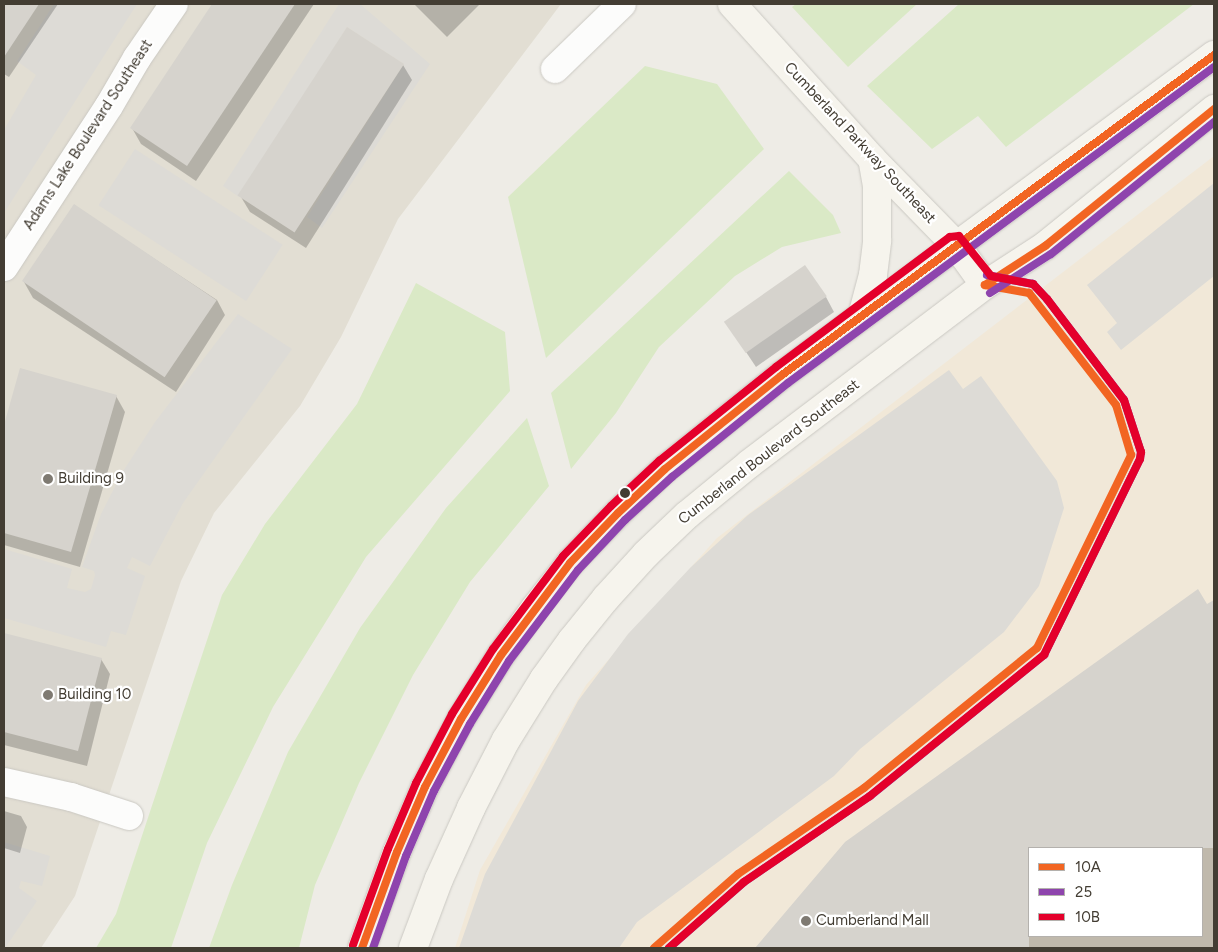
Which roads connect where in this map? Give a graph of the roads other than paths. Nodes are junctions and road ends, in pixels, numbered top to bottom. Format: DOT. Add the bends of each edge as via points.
graph roads {
  1 [pos="174,4"];
  2 [pos="622,4"];
  3 [pos="732,4"];
  4 [pos="1214,54"];
  5 [pos="555,69"];
  6 [pos="1214,109"];
  7 [pos="872,159"];
  8 [pos="956,245"];
  9 [pos="4,268"];
  10 [pos="986,285"];
  11 [pos="862,316"];
  12 [pos="4,782"];
  13 [pos="130,816"];
  14 [pos="362,948"];
  15 [pos="413,948"];
  1 -- 9 [label="street, Adams Lake Boulevard Southeast"];
  2 -- 5 [label="street"];
  3 -- 7 [label="main road, Cumberland Parkway Southeast"];
  4 -- 8 [label="main road"];
  6 -- 10 [label="main road, Cumberland Boulevard Southeast" via="1045,246"];
  7 -- 8 [label="main road, Cumberland Parkway Southeast"];
  7 -- 11 [label="main road" via="877,186 877,240 873,275"];
  8 -- 10 [label="main road, Cumberland Parkway Southeast"];
  8 -- 11 [label="main road"];
  10 -- 15 [label="main road, Cumberland Boulevard Southeast" via="749,464 687,515 606,598 544,679 506,740 439,879"];
  11 -- 14 [label="main road" via="665,469 570,563 534,608 461,719 425,787"];
  12 -- 13 [label="street" via="71,797"];
}
